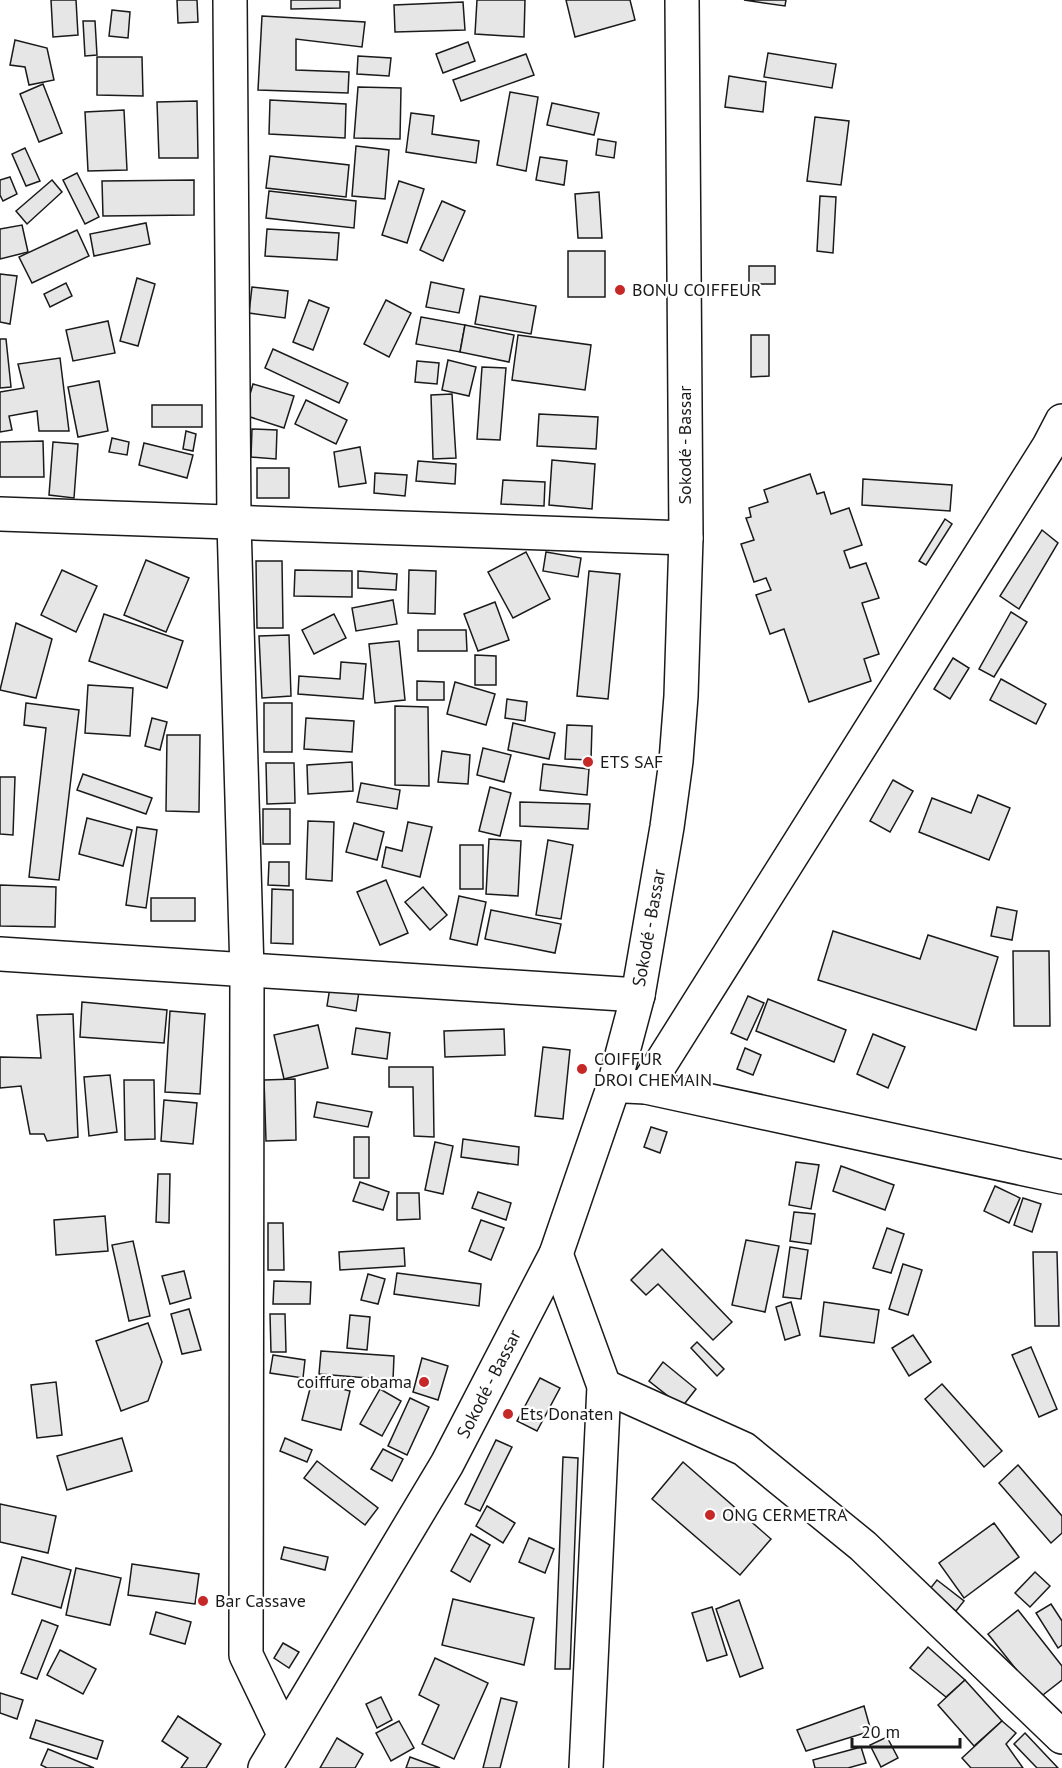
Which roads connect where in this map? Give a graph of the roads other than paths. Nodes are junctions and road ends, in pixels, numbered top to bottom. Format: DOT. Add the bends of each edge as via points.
graph roads {
  1 [pos="230,0"];
  2 [pos="682,0"];
  3 [pos="1062,421"];
  4 [pos="0,514"];
  5 [pos="234,523"];
  6 [pos="686,538"];
  7 [pos="0,954"];
  8 [pos="247,971"];
  9 [pos="638,995"];
  10 [pos="630,1086"];
  11 [pos="1062,1177"];
  12 [pos="556,1254"];
  13 [pos="604,1386"];
  14 [pos="284,1734"];
  15 [pos="1062,1737"];
  16 [pos="265,1768"];
  17 [pos="586,1768"];
  1 -- 5 [label="street"];
  2 -- 6 [label="street, Sokodé - Bassar"];
  3 -- 10 [label="street"];
  4 -- 5 [label="street"];
  5 -- 6 [label="street"];
  5 -- 8 [label="street"];
  6 -- 9 [label="street, Sokodé - Bassar" via="676,761"];
  7 -- 8 [label="street"];
  8 -- 9 [label="street"];
  8 -- 14 [label="street" via="246,1655"];
  9 -- 10 [label="street, Sokodé - Bassar"];
  10 -- 11 [label="street"];
  10 -- 12 [label="street, Sokodé - Bassar"];
  12 -- 13 [label="street"];
  12 -- 14 [label="street, Sokodé - Bassar" via="447,1464"];
  13 -- 15 [label="street" via="744,1449 863,1546"];
  13 -- 17 [label="street"];
  14 -- 16 [label="street, Sokodé - Bassar"];
}
